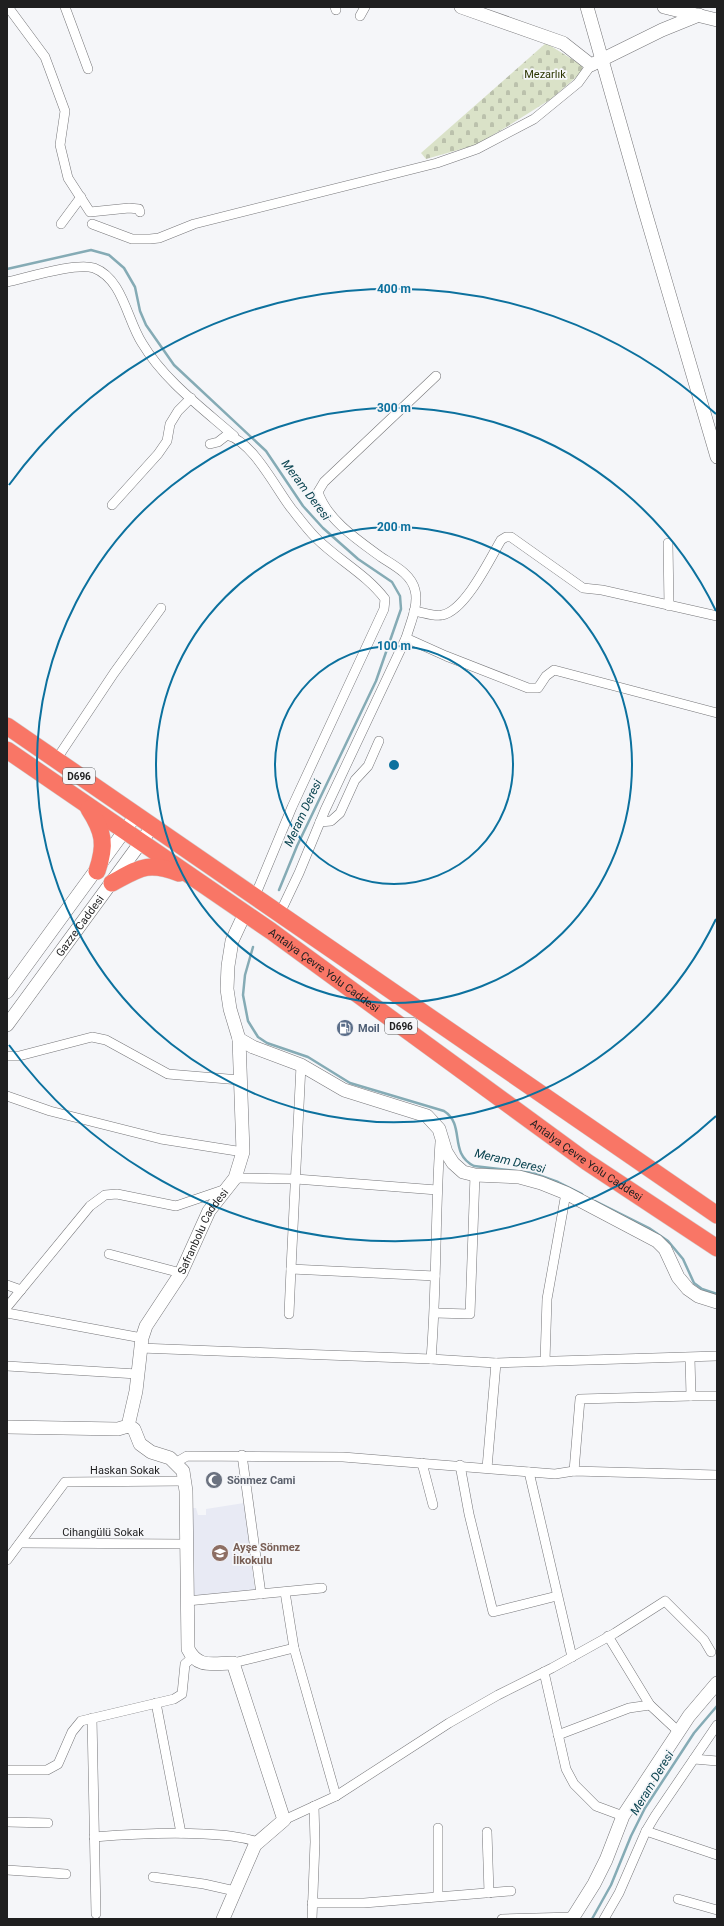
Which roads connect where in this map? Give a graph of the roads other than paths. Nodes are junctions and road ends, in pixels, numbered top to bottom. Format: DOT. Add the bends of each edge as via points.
graph roads {
  1 [pos="8,7"];
  2 [pos="65,7"];
  3 [pos="365,7"];
  4 [pos="461,7"];
  5 [pos="587,7"];
  6 [pos="664,7"];
  7 [pos="699,15"];
  8 [pos="360,16"];
  9 [pos="717,20"];
  10 [pos="597,62"];
  11 [pos="88,69"];
  12 [pos="80,198"];
  13 [pos="90,212"];
  14 [pos="140,212"];
  15 [pos="61,224"];
  16 [pos="7,282"];
  17 [pos="436,376"];
  18 [pos="191,398"];
  19 [pos="235,437"];
  20 [pos="210,444"];
  21 [pos="717,457"];
  22 [pos="112,505"];
  23 [pos="668,543"];
  24 [pos="668,606"];
  25 [pos="161,608"];
  26 [pos="414,611"];
  27 [pos="717,616"];
  28 [pos="406,638"];
  29 [pos="717,713"];
  30 [pos="7,726"];
  31 [pos="379,741"];
  32 [pos="7,750"];
  33 [pos="56,760"];
  34 [pos="86,804"];
  35 [pos="136,816"];
  36 [pos="320,822"];
  37 [pos="152,826"];
  38 [pos="125,831"];
  39 [pos="141,842"];
  40 [pos="97,871"];
  41 [pos="195,879"];
  42 [pos="112,883"];
  43 [pos="255,896"];
  44 [pos="245,913"];
  45 [pos="280,913"];
  46 [pos="7,992"];
  47 [pos="7,1025"];
  48 [pos="239,1039"];
  49 [pos="7,1056"];
  50 [pos="301,1065"];
  51 [pos="240,1080"];
  52 [pos="7,1096"];
  53 [pos="441,1139"];
  54 [pos="243,1152"];
  55 [pos="475,1175"];
  56 [pos="296,1178"];
  57 [pos="231,1183"];
  58 [pos="437,1190"];
  59 [pos="566,1193"];
  60 [pos="717,1215"];
  61 [pos="717,1248"];
  62 [pos="109,1254"];
  63 [pos="291,1269"];
  64 [pos="181,1273"];
  65 [pos="435,1276"];
  66 [pos="7,1286"];
  67 [pos="21,1290"];
  68 [pos="717,1302"];
  69 [pos="7,1307"];
  70 [pos="435,1313"];
  71 [pos="7,1314"];
  72 [pos="289,1314"];
  73 [pos="141,1343"];
  74 [pos="717,1356"];
  75 [pos="690,1358"];
  76 [pos="431,1359"];
  77 [pos="544,1361"];
  78 [pos="496,1363"];
  79 [pos="7,1366"];
  80 [pos="137,1374"];
  81 [pos="691,1396"];
  82 [pos="717,1396"];
  83 [pos="128,1426"];
  84 [pos="7,1427"];
  85 [pos="242,1456"];
  86 [pos="422,1462"];
  87 [pos="175,1463"];
  88 [pos="460,1465"];
  89 [pos="487,1468"];
  90 [pos="574,1471"];
  91 [pos="529,1472"];
  92 [pos="717,1475"];
  93 [pos="184,1482"];
  94 [pos="433,1504"];
  95 [pos="20,1543"];
  96 [pos="186,1544"];
  97 [pos="7,1560"];
  98 [pos="322,1588"];
  99 [pos="285,1592"];
  100 [pos="261,1594"];
  101 [pos="557,1596"];
  102 [pos="187,1601"];
  103 [pos="608,1636"];
  104 [pos="294,1648"];
  105 [pos="711,1652"];
  106 [pos="572,1657"];
  107 [pos="192,1658"];
  108 [pos="232,1663"];
  109 [pos="544,1672"];
  110 [pos="717,1683"];
  111 [pos="156,1703"];
  112 [pos="650,1705"];
  113 [pos="92,1718"];
  114 [pos="717,1725"];
  115 [pos="678,1732"];
  116 [pos="558,1735"];
  117 [pos="694,1759"];
  118 [pos="717,1761"];
  119 [pos="7,1770"];
  120 [pos="336,1796"];
  121 [pos="314,1806"];
  122 [pos="623,1816"];
  123 [pos="284,1820"];
  124 [pos="7,1822"];
  125 [pos="48,1823"];
  126 [pos="438,1828"];
  127 [pos="646,1831"];
  128 [pos="487,1832"];
  129 [pos="180,1833"];
  130 [pos="94,1837"];
  131 [pos="258,1842"];
  132 [pos="717,1855"];
  133 [pos="7,1870"];
  134 [pos="66,1874"];
  135 [pos="153,1877"];
  136 [pos="235,1891"];
  137 [pos="511,1891"];
  138 [pos="488,1893"];
  139 [pos="438,1896"];
  140 [pos="678,1899"];
  141 [pos="312,1903"];
  142 [pos="717,1910"];
  143 [pos="96,1914"];
  144 [pos="572,1918"];
  145 [pos="223,1919"];
  146 [pos="312,1919"];
  147 [pos="502,1919"];
  148 [pos="604,1919"];
  1 -- 12 [label="street" via="44,57 65,111 60,145 68,178"];
  2 -- 11 [label="street"];
  3 -- 8 [label="street"];
  4 -- 10 [label="street" via="563,43"];
  5 -- 10 [label="street"];
  6 -- 7 [label="street"];
  7 -- 9 [label="street"];
  7 -- 10 [label="street"];
  10 -- 13 [label="street" via="578,83 534,119 477,149 437,163 194,224 159,238 132,239 90,227"];
  10 -- 21 [label="street" via="644,208"];
  12 -- 13 [label="street"];
  12 -- 15 [label="street"];
  13 -- 14 [label="street" via="129,208 139,209"];
  16 -- 18 [label="street" via="76,266 94,268 110,279 142,343 161,368"];
  17 -- 26 [label="street" via="324,482 318,492 321,501 339,523 410,578 416,592"];
  18 -- 19 [label="street"];
  18 -- 22 [label="street" via="170,424 167,441 158,454"];
  19 -- 20 [label="street" via="227,435"];
  19 -- 43 [label="street" via="261,464 290,507 316,538 376,588 385,599 384,609 295,800"];
  23 -- 24 [label="street"];
  24 -- 26 [label="street" via="584,588 511,537 506,537 501,540 456,609 442,616"];
  24 -- 27 [label="street"];
  25 -- 33 [label="street"];
  26 -- 28 [label="street"];
  28 -- 29 [label="street" via="528,688 538,688 554,670"];
  28 -- 36 [label="street"];
  30 -- 33 [label="highway, Antalya Çevre Yolu Caddesi / D696"];
  31 -- 36 [label="street" via="368,766 355,780 340,813 331,821"];
  32 -- 34 [label="highway, Antalya Çevre Yolu Caddesi / D696"];
  33 -- 35 [label="highway, Antalya Çevre Yolu Caddesi / D696"];
  34 -- 38 [label="highway, Antalya Çevre Yolu Caddesi / D696"];
  34 -- 40 [label="highway" via="102,835 102,854"];
  35 -- 37 [label="highway, Antalya Çevre Yolu Caddesi / D696"];
  35 -- 38 [label="street, Gazze Caddesi"];
  36 -- 45 [label="street"];
  37 -- 39 [label="street, Gazze Caddesi"];
  37 -- 43 [label="highway, Antalya Çevre Yolu Caddesi / D696"];
  38 -- 39 [label="highway, Antalya Çevre Yolu Caddesi / D696"];
  38 -- 40 [label="street, Gazze Caddesi"];
  39 -- 41 [label="highway, Antalya Çevre Yolu Caddesi / D696"];
  39 -- 42 [label="street, Gazze Caddesi"];
  40 -- 46 [label="street, Gazze Caddesi"];
  41 -- 42 [label="highway" via="171,870 144,867"];
  41 -- 44 [label="highway, Antalya Çevre Yolu Caddesi / D696"];
  42 -- 47 [label="street, Gazze Caddesi"];
  43 -- 45 [label="highway, Antalya Çevre Yolu Caddesi / D696"];
  44 -- 48 [label="street, Safranbolu Caddesi" via="232,941 228,966 227,989 230,1009"];
  44 -- 61 [label="highway, Antalya Çevre Yolu Caddesi / D696" via="587,1162"];
  45 -- 60 [label="highway, Antalya Çevre Yolu Caddesi / D696"];
  48 -- 50 [label="street"];
  48 -- 51 [label="street, Safranbolu Caddesi"];
  49 -- 51 [label="street" via="19,1056 92,1037 106,1040 168,1074"];
  50 -- 53 [label="street" via="344,1090 427,1116 439,1129"];
  50 -- 56 [label="street"];
  51 -- 54 [label="street, Safranbolu Caddesi"];
  52 -- 54 [label="street" via="50,1111 160,1139"];
  53 -- 55 [label="street" via="453,1163 464,1172"];
  53 -- 58 [label="street"];
  54 -- 57 [label="street, Safranbolu Caddesi"];
  55 -- 59 [label="street" via="519,1178"];
  55 -- 70 [label="street" via="470,1314"];
  56 -- 57 [label="street"];
  56 -- 58 [label="street"];
  56 -- 63 [label="street"];
  57 -- 64 [label="street, Safranbolu Caddesi" via="209,1211"];
  57 -- 67 [label="street" via="176,1206 117,1194 105,1195 90,1206"];
  58 -- 65 [label="street"];
  59 -- 68 [label="street" via="657,1241 665,1249 678,1277 688,1289 698,1296"];
  59 -- 77 [label="street" via="547,1299"];
  62 -- 64 [label="street"];
  63 -- 65 [label="street"];
  63 -- 72 [label="street"];
  64 -- 73 [label="street, Safranbolu Caddesi" via="146,1326"];
  65 -- 70 [label="street"];
  66 -- 67 [label="street"];
  67 -- 69 [label="street"];
  70 -- 76 [label="street"];
  71 -- 73 [label="street"];
  73 -- 76 [label="street"];
  73 -- 80 [label="street, Safranbolu Caddesi"];
  74 -- 75 [label="street"];
  75 -- 77 [label="street"];
  75 -- 81 [label="street"];
  76 -- 78 [label="street"];
  77 -- 78 [label="street"];
  78 -- 89 [label="street"];
  79 -- 80 [label="street"];
  80 -- 83 [label="street, Safranbolu Caddesi"];
  81 -- 82 [label="street"];
  81 -- 90 [label="street" via="580,1399"];
  83 -- 84 [label="street" via="118,1429"];
  83 -- 87 [label="street" via="134,1429 140,1444 151,1452 170,1458"];
  85 -- 86 [label="street" via="342,1457"];
  85 -- 87 [label="street" via="188,1456"];
  85 -- 100 [label="street"];
  86 -- 88 [label="street"];
  86 -- 94 [label="street"];
  87 -- 93 [label="street" via="183,1470"];
  88 -- 89 [label="street"];
  88 -- 101 [label="street" via="493,1612"];
  89 -- 91 [label="street"];
  90 -- 91 [label="street" via="555,1474"];
  90 -- 92 [label="street"];
  91 -- 101 [label="street"];
  93 -- 95 [label="street, Haskan Sokak" via="65,1482"];
  93 -- 96 [label="street"];
  95 -- 96 [label="street, Cihangülü Sokak"];
  95 -- 97 [label="street"];
  96 -- 102 [label="street"];
  98 -- 99 [label="street"];
  99 -- 100 [label="street"];
  99 -- 104 [label="street"];
  100 -- 102 [label="street"];
  101 -- 106 [label="street"];
  102 -- 107 [label="street" via="188,1649"];
  103 -- 105 [label="street" via="665,1601 704,1640"];
  103 -- 106 [label="street"];
  103 -- 112 [label="street"];
  104 -- 108 [label="street"];
  104 -- 120 [label="street"];
  106 -- 109 [label="street"];
  107 -- 108 [label="street" via="202,1664"];
  107 -- 111 [label="street" via="185,1664 182,1694 174,1699"];
  108 -- 123 [label="street"];
  109 -- 116 [label="street"];
  109 -- 120 [label="street" via="449,1723"];
  110 -- 115 [label="street"];
  111 -- 113 [label="street"];
  111 -- 129 [label="street"];
  112 -- 115 [label="street"];
  112 -- 116 [label="street" via="629,1708"];
  113 -- 119 [label="street" via="81,1721 72,1732 58,1764 47,1770"];
  113 -- 130 [label="street"];
  114 -- 117 [label="street"];
  115 -- 122 [label="street"];
  116 -- 122 [label="street" via="566,1769 574,1784 596,1806"];
  117 -- 118 [label="street"];
  117 -- 127 [label="street"];
  120 -- 121 [label="street"];
  121 -- 123 [label="street"];
  121 -- 141 [label="street"];
  122 -- 144 [label="street" via="600,1872"];
  123 -- 131 [label="street"];
  124 -- 125 [label="street"];
  126 -- 139 [label="street"];
  127 -- 132 [label="street"];
  127 -- 148 [label="street" via="619,1893"];
  128 -- 138 [label="street"];
  129 -- 130 [label="street" via="135,1833"];
  129 -- 131 [label="street" via="242,1836"];
  130 -- 143 [label="street"];
  131 -- 136 [label="street"];
  133 -- 134 [label="street"];
  135 -- 136 [label="street"];
  136 -- 145 [label="street"];
  137 -- 138 [label="street"];
  138 -- 139 [label="street"];
  139 -- 141 [label="street" via="364,1903"];
  140 -- 142 [label="street"];
  141 -- 146 [label="street"];
  144 -- 147 [label="street"];
}
